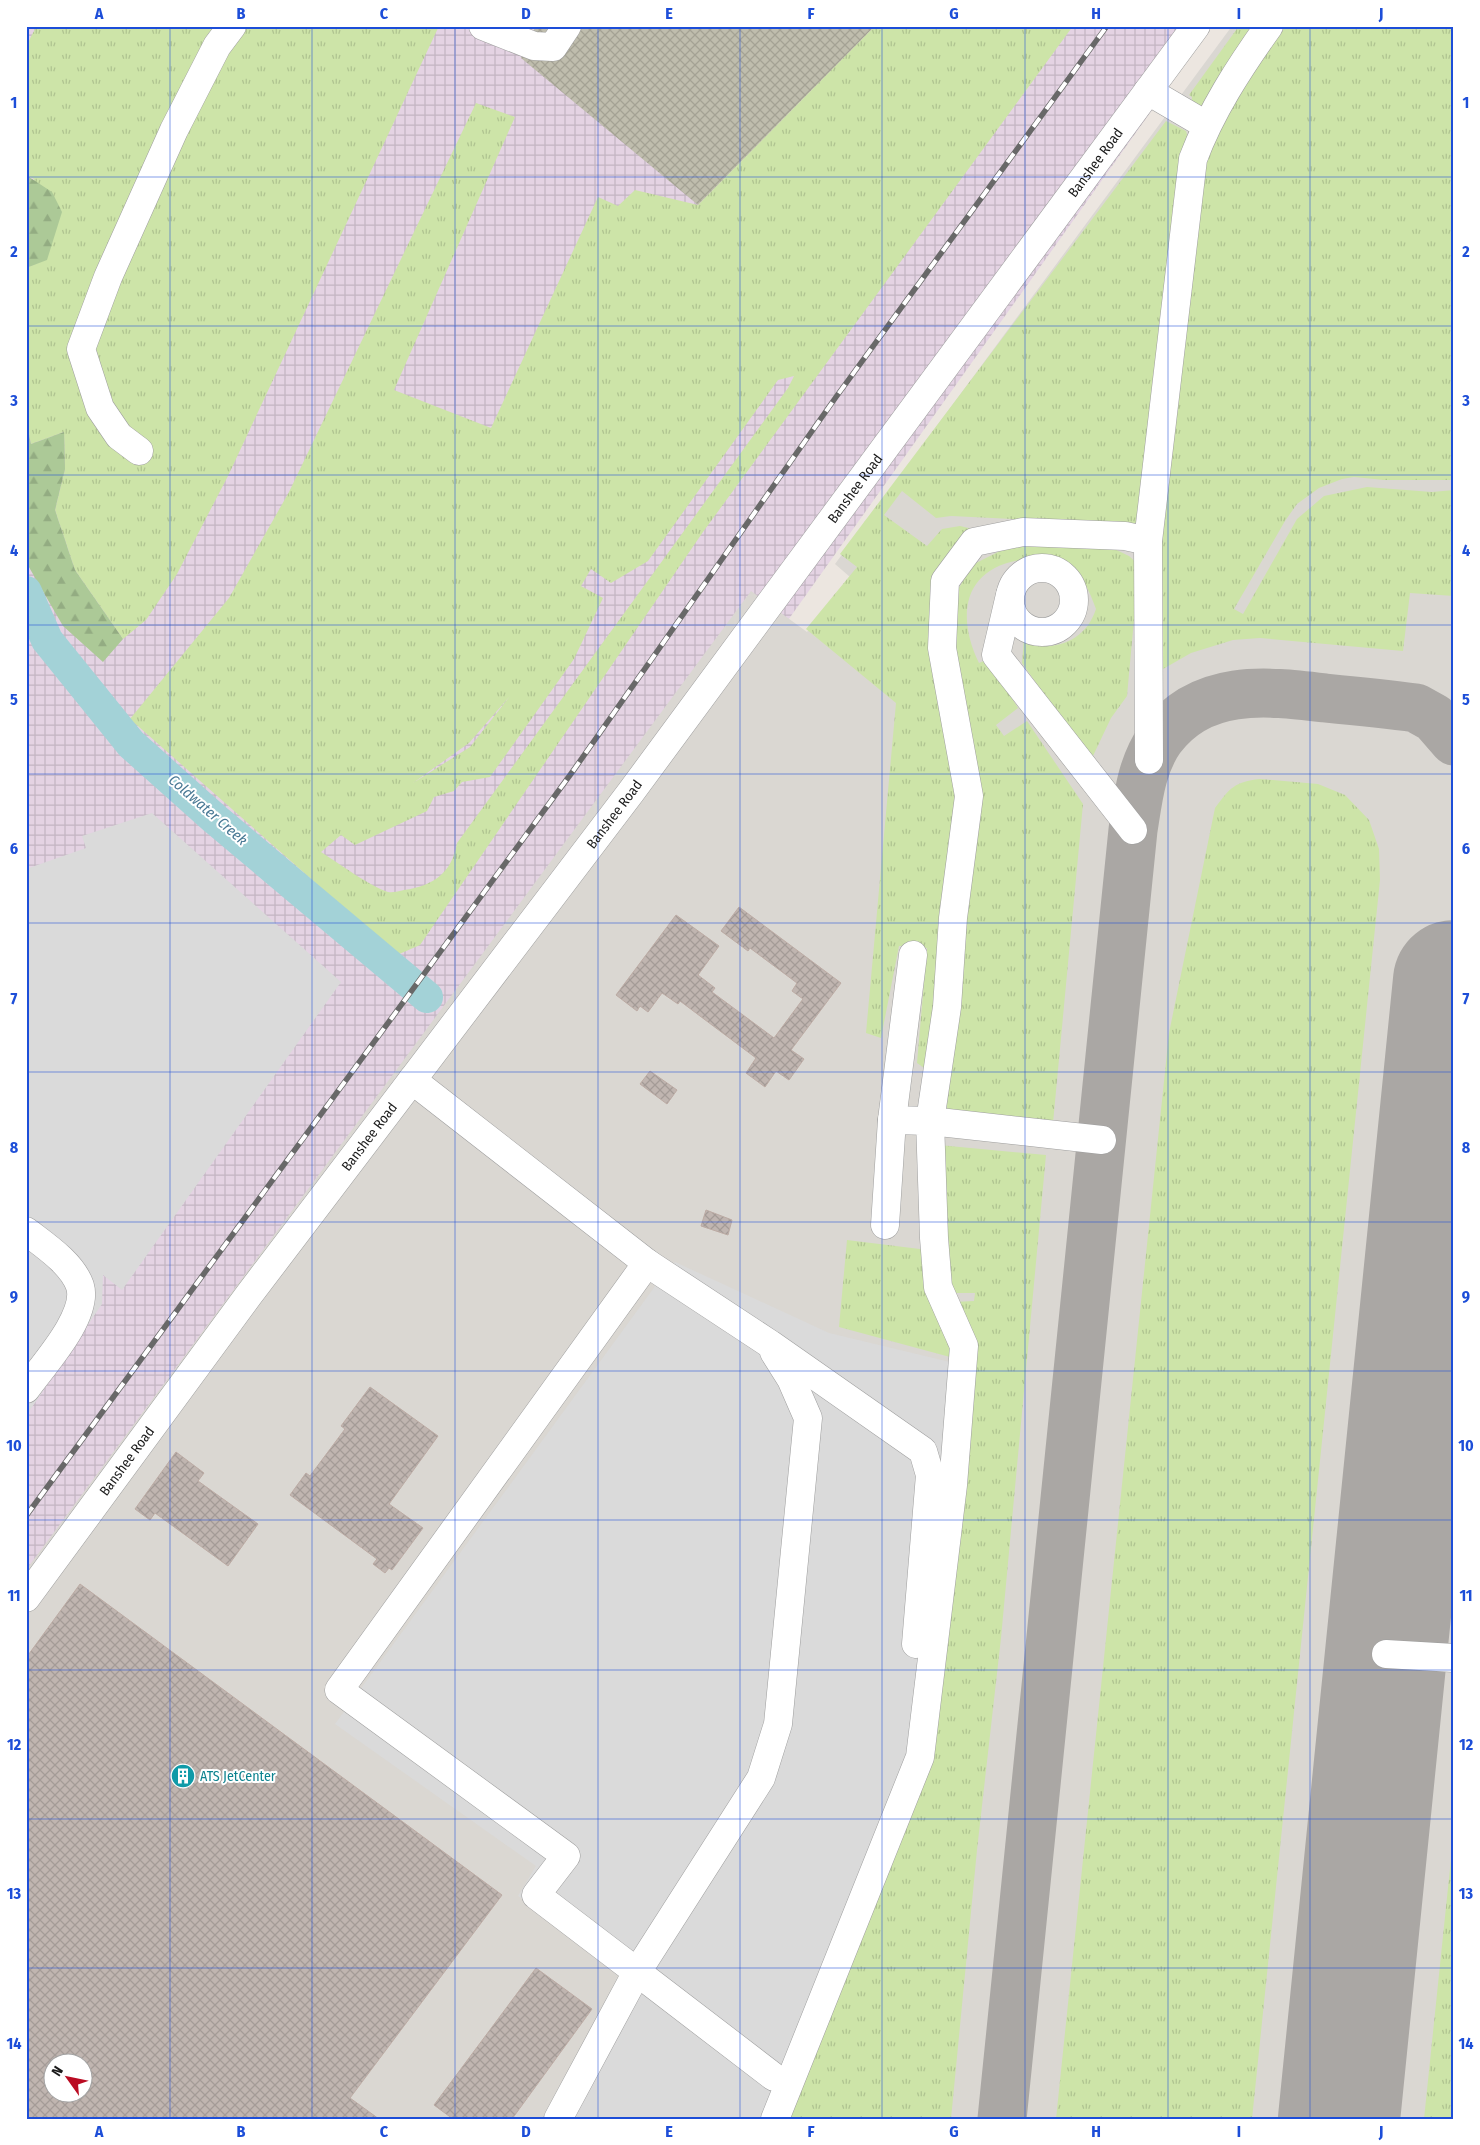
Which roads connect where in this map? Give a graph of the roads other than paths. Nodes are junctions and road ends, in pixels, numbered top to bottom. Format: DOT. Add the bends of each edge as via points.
graph roads {
  1 [pos="232,26"];
  2 [pos="483,26"];
  3 [pos="567,26"];
  4 [pos="1196,26"];
  5 [pos="1270,26"];
  6 [pos="1148,91"];
  7 [pos="1206,125"];
  8 [pos="139,451"];
  9 [pos="1148,541"];
  10 [pos="1010,595"];
  11 [pos="1149,760"];
  12 [pos="1133,830"];
  13 [pos="913,955"];
  14 [pos="412,1080"];
  15 [pos="892,1120"];
  16 [pos="930,1121"];
  17 [pos="1102,1140"];
  18 [pos="885,1225"];
  19 [pos="26,1231"];
  20 [pos="647,1263"];
  21 [pos="770,1344"];
  22 [pos="26,1389"];
  23 [pos="26,1598"];
  24 [pos="1386,1654"];
  25 [pos="1454,1658"];
  26 [pos="637,1972"];
  27 [pos="774,2077"];
  28 [pos="558,2119"];
  29 [pos="757,2119"];
  30 [pos="776,2119"];
  1 -- 8 [label="street" via="217,46 174,130 108,277 81,349 100,408 119,436"];
  2 -- 3 [label="street" via="534,46 553,47"];
  4 -- 6 [label="street, Banshee Road"];
  5 -- 7 [label="street" via="1241,66"];
  6 -- 7 [label="street"];
  6 -- 14 [label="street, Banshee Road" via="637,784"];
  7 -- 9 [label="street" via="1193,159"];
  9 -- 11 [label="street"];
  9 -- 16 [label="street" via="1125,536 1015,533 974,542 945,581 942,648 969,796 953,918 947,1007"];
  10 -- 12 [label="street" via="996,655"];
  13 -- 15 [label="street"];
  14 -- 20 [label="street"];
  14 -- 23 [label="street, Banshee Road"];
  15 -- 16 [label="street"];
  15 -- 18 [label="street"];
  16 -- 17 [label="street"];
  16 -- 30 [label="street" via="938,1287 964,1346 953,1485 920,1757"];
  19 -- 22 [label="street" via="69,1269 80,1285 81,1295 80,1308 71,1326"];
  20 -- 21 [label="street"];
  20 -- 26 [label="street" via="339,1690 566,1856 536,1895"];
  21 -- 26 [label="street" via="791,1379 808,1418 778,1724 761,1778"];
  21 -- 27 [label="street" via="923,1451 930,1475 908,1740"];
  24 -- 25 [label="street"];
  26 -- 27 [label="street"];
  26 -- 28 [label="street"];
  27 -- 29 [label="street"];
}
